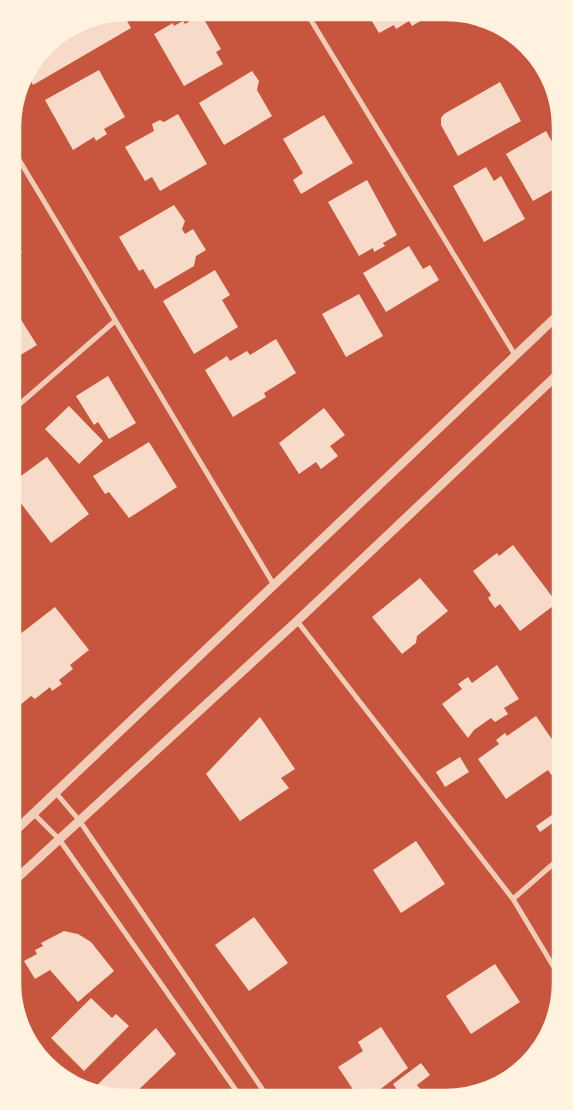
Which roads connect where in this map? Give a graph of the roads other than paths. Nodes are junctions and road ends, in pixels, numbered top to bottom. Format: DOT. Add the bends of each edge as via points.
graph roads {
  1 [pos="311,20"];
  2 [pos="20,161"];
  3 [pos="553,320"];
  4 [pos="115,321"];
  5 [pos="515,355"];
  6 [pos="553,379"];
  7 [pos="20,404"];
  8 [pos="275,586"];
  9 [pos="297,621"];
  10 [pos="56,793"];
  11 [pos="34,814"];
  12 [pos="79,820"];
  13 [pos="20,826"];
  14 [pos="59,839"];
  15 [pos="553,864"];
  16 [pos="20,875"];
  17 [pos="513,899"];
  18 [pos="553,966"];
  19 [pos="236,1090"];
  20 [pos="263,1090"];
  1 -- 5 [label="street"];
  2 -- 4 [label="street"];
  3 -- 5 [label="street"];
  4 -- 7 [label="street"];
  4 -- 8 [label="street"];
  5 -- 8 [label="street"];
  6 -- 9 [label="street"];
  8 -- 10 [label="street"];
  9 -- 12 [label="street"];
  9 -- 17 [label="street"];
  10 -- 11 [label="street"];
  10 -- 12 [label="street"];
  11 -- 13 [label="street"];
  11 -- 14 [label="street"];
  12 -- 14 [label="street"];
  12 -- 20 [label="street"];
  14 -- 16 [label="street"];
  14 -- 19 [label="street"];
  15 -- 17 [label="street"];
  17 -- 18 [label="street"];
}
